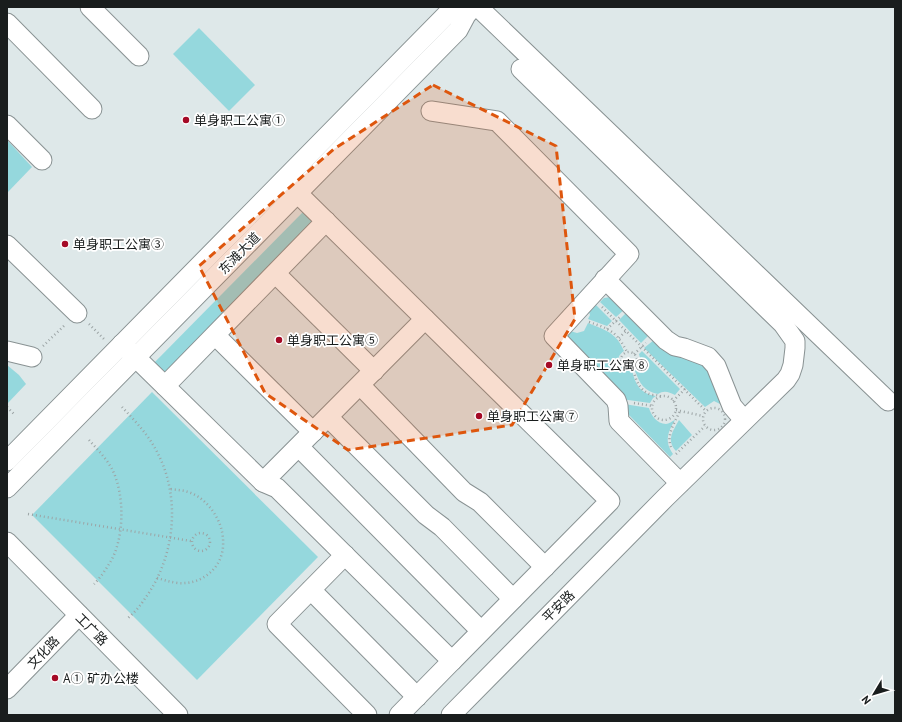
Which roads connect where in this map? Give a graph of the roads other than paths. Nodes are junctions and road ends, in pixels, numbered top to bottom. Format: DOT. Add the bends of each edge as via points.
graph roads {
  1 [pos="90,7"];
  2 [pos="466,8"];
  3 [pos="7,23"];
  4 [pos="139,56"];
  5 [pos="521,69"];
  6 [pos="92,109"];
  7 [pos="431,111"];
  8 [pos="7,125"];
  9 [pos="42,160"];
  10 [pos="284,180"];
  11 [pos="297,193"];
  12 [pos="326,221"];
  13 [pos="7,245"];
  14 [pos="281,279"];
  15 [pos="605,279"];
  16 [pos="77,313"];
  17 [pos="425,319"];
  18 [pos="221,341"];
  19 [pos="119,347"];
  20 [pos="7,351"];
  21 [pos="32,357"];
  22 [pos="136,357"];
  23 [pos="374,371"];
  24 [pos="360,385"];
  25 [pos="165,386"];
  26 [pos="888,401"];
  27 [pos="328,416"];
  28 [pos="744,420"];
  29 [pos="313,432"];
  30 [pos="299,447"];
  31 [pos="7,461"];
  32 [pos="263,482"];
  33 [pos="680,483"];
  34 [pos="7,488"];
  35 [pos="7,542"];
  36 [pos="345,555"];
  37 [pos="545,567"];
  38 [pos="311,590"];
  39 [pos="513,599"];
  40 [pos="78,615"];
  41 [pos="481,632"];
  42 [pos="452,661"];
  43 [pos="7,689"];
  44 [pos="417,697"];
  45 [pos="178,715"];
  46 [pos="367,715"];
  47 [pos="399,715"];
  48 [pos="451,715"];
  1 -- 4 [label="street"];
  2 -- 10 [label="street, 东滩大道"];
  2 -- 11 [label="street, 东滩大道" via="458,30"];
  2 -- 26 [label="street"];
  3 -- 6 [label="street"];
  5 -- 28 [label="street, 平安路" via="783,324 795,341 790,374"];
  7 -- 15 [label="street" via="497,121 629,254"];
  8 -- 9 [label="street"];
  10 -- 11 [label="street"];
  10 -- 19 [label="street, 东滩大道"];
  11 -- 12 [label="street"];
  11 -- 22 [label="street, 东滩大道"];
  12 -- 17 [label="street"];
  12 -- 25 [label="street"];
  13 -- 16 [label="street"];
  14 -- 23 [label="street"];
  15 -- 28 [label="street" via="666,340 675,346 708,357 716,366 732,406"];
  15 -- 33 [label="street" via="554,336 616,400 618,421"];
  17 -- 23 [label="street"];
  17 -- 37 [label="street" via="610,501"];
  18 -- 29 [label="street"];
  19 -- 22 [label="street"];
  19 -- 31 [label="street, 东滩大道"];
  20 -- 21 [label="street"];
  22 -- 25 [label="street"];
  22 -- 34 [label="street, 东滩大道"];
  23 -- 24 [label="street"];
  24 -- 27 [label="street"];
  24 -- 37 [label="street" via="464,492 480,502"];
  25 -- 32 [label="street"];
  27 -- 29 [label="street"];
  27 -- 39 [label="street"];
  28 -- 33 [label="street, 平安路"];
  29 -- 30 [label="street"];
  30 -- 32 [label="street"];
  30 -- 41 [label="street"];
  32 -- 36 [label="street" via="277,488"];
  33 -- 48 [label="street, 平安路"];
  35 -- 40 [label="street, 工广路"];
  36 -- 38 [label="street"];
  36 -- 42 [label="street"];
  37 -- 39 [label="street"];
  38 -- 44 [label="street"];
  38 -- 46 [label="street" via="277,624"];
  39 -- 41 [label="street"];
  40 -- 43 [label="street, 文化路"];
  40 -- 45 [label="street, 工广路"];
  41 -- 42 [label="street"];
  42 -- 44 [label="street"];
  44 -- 47 [label="street"];
}
